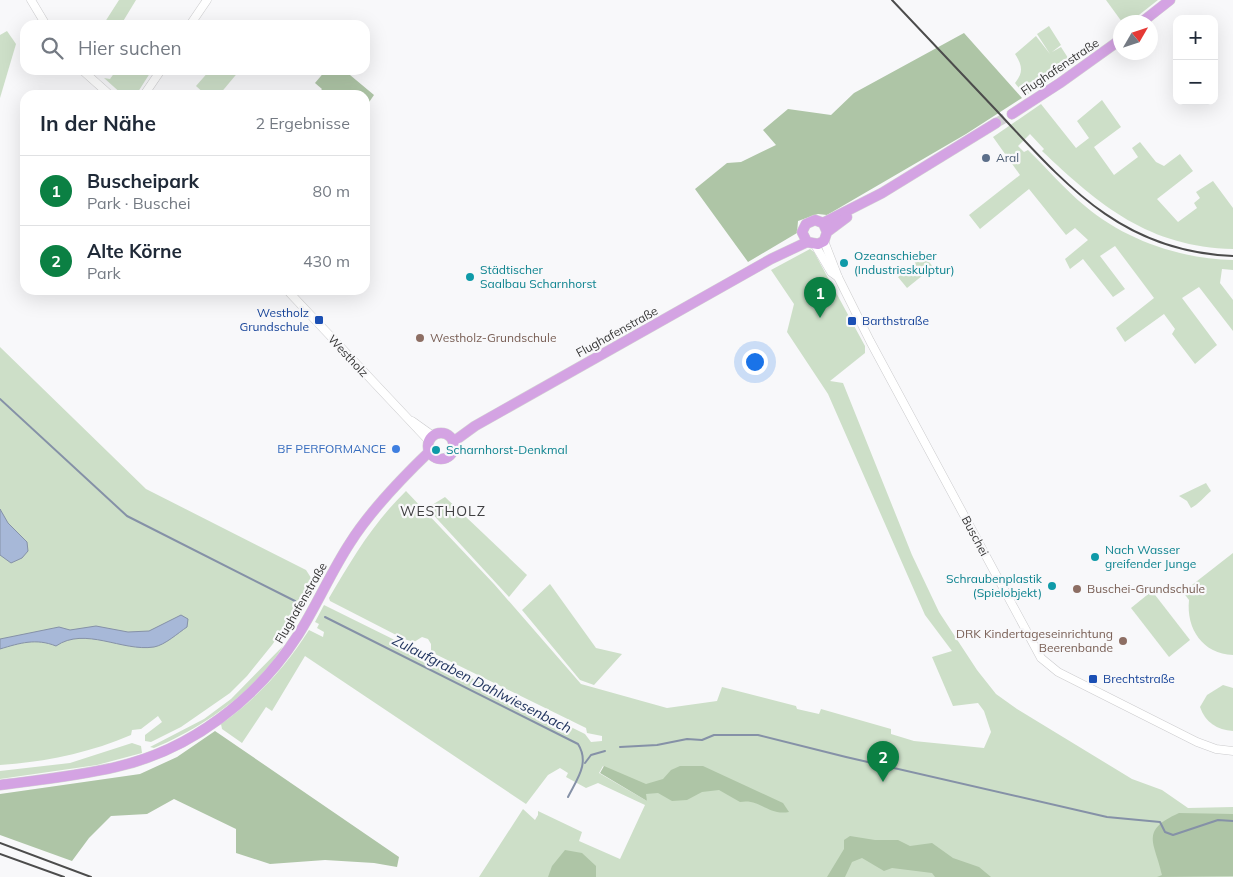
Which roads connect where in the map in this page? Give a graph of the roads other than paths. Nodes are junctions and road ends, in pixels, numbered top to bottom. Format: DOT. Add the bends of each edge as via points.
graph roads {
  1 [pos="31,0"];
  2 [pos="206,0"];
  3 [pos="1170,0"];
  4 [pos="1151,15"];
  5 [pos="43,20"];
  6 [pos="193,20"];
  7 [pos="1113,45"];
  8 [pos="88,75"];
  9 [pos="158,75"];
  10 [pos="104,90"];
  11 [pos="147,90"];
  12 [pos="1012,114"];
  13 [pos="996,123"];
  14 [pos="817,236"];
  15 [pos="293,295"];
  16 [pos="450,439"];
  17 [pos="431,447"];
  18 [pos="1233,751"];
  19 [pos="0,785"];
  1 -- 5 [label="street"];
  2 -- 6 [label="street"];
  3 -- 4 [label="main road"];
  7 -- 12 [label="main road, Flughafenstraße"];
  8 -- 10 [label="street"];
  9 -- 11 [label="street"];
  13 -- 14 [label="main road, Flughafenstraße"];
  14 -- 16 [label="main road, Flughafenstraße"];
  14 -- 18 [label="street, Buschei" via="831,272 838,276 1041,658 1058,672 1197,742"];
  15 -- 17 [label="street, Westholz"];
  16 -- 17 [label="main road" via="440,434"];
  16 -- 17 [label="main road, Flughafenstraße" via="453,448 450,456 441,459"];
  17 -- 19 [label="main road, Flughafenstraße" via="355,535 283,657 226,715 186,739 133,762 81,774"];
}
